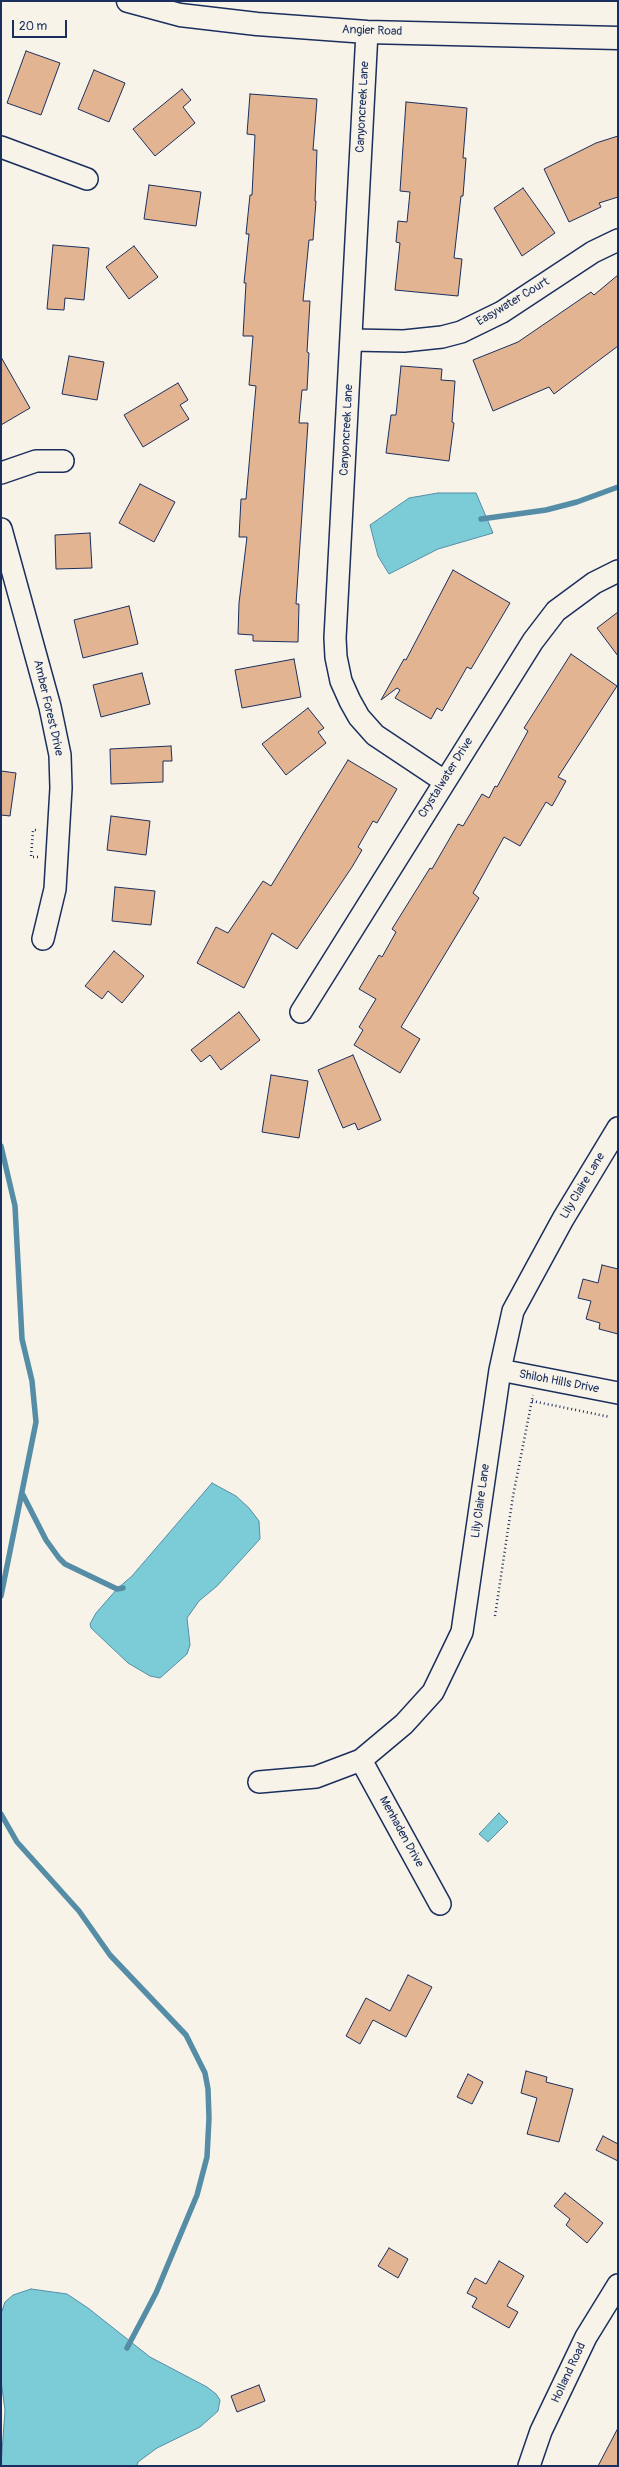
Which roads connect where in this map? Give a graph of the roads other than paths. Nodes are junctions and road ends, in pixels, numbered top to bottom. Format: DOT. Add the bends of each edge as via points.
graph roads {
  1 [pos="128,1"];
  2 [pos="367,32"];
  3 [pos="618,38"];
  4 [pos="1,147"];
  5 [pos="87,179"];
  6 [pos="618,240"];
  7 [pos="351,340"];
  8 [pos="63,461"];
  9 [pos="1,473"];
  10 [pos="1,529"];
  11 [pos="618,571"];
  12 [pos="444,781"];
  13 [pos="43,939"];
  14 [pos="301,1012"];
  15 [pos="618,1128"];
  16 [pos="500,1370"];
  17 [pos="618,1393"];
  18 [pos="361,1760"];
  19 [pos="259,1782"];
  20 [pos="440,1904"];
  21 [pos="618,2285"];
  22 [pos="529,2466"];
  1 -- 2 [label="street, Angier Road" via="180,15 221,21"];
  2 -- 3 [label="street, Angier Road"];
  2 -- 7 [label="street, Canyoncreek Lane"];
  4 -- 5 [label="street"];
  6 -- 7 [label="street, Easywater Court" via="593,252 502,312 461,332 411,341"];
  7 -- 12 [label="street, Canyoncreek Lane" via="335,638 341,681 359,717 375,735"];
  8 -- 9 [label="street" via="36,461"];
  10 -- 13 [label="street, Amber Forest Drive" via="50,707 60,755 62,788 55,889"];
  11 -- 12 [label="street, Crystalwater Drive" via="594,583 556,611 532,641"];
  12 -- 14 [label="street, Crystalwater Drive"];
  15 -- 16 [label="street, Lily Claire Lane" via="563,1219 513,1310"];
  16 -- 17 [label="street, Shiloh Hills Drive"];
  16 -- 18 [label="street, Lily Claire Lane" via="462,1632 433,1692 404,1724"];
  18 -- 19 [label="street, Lily Claire Lane" via="316,1777"];
  18 -- 20 [label="street, Menhaden Drive"];
  21 -- 22 [label="street, Holland Road" via="586,2337 541,2431"];
}
